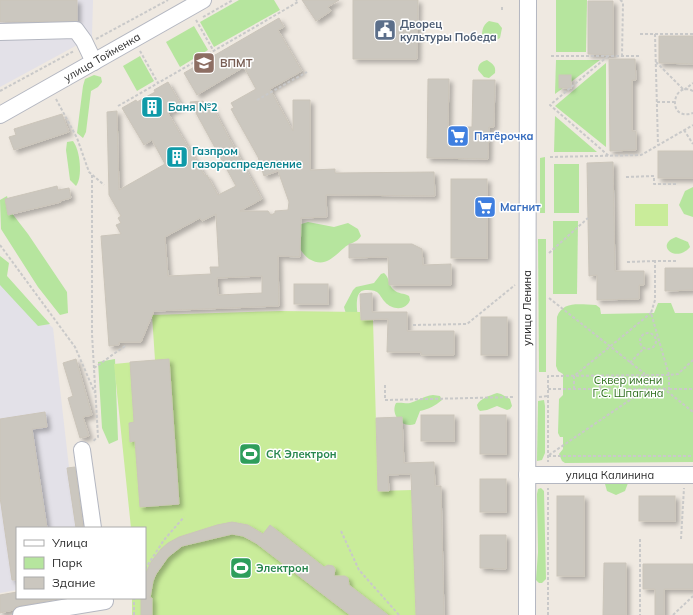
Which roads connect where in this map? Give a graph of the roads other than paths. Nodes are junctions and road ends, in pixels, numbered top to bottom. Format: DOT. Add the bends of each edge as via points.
graph roads {
  1 [pos="203,0"];
  2 [pos="528,0"];
  3 [pos="0,32"];
  4 [pos="94,62"];
  5 [pos="0,114"];
  6 [pos="82,450"];
  7 [pos="527,475"];
  8 [pos="693,475"];
  9 [pos="93,527"];
  10 [pos="106,605"];
  11 [pos="21,615"];
  12 [pos="527,615"];
  1 -- 4 [label="street, улица Тойменка"];
  2 -- 7 [label="street, улица Ленина"];
  3 -- 4 [label="street" via="76,30"];
  4 -- 5 [label="street, улица Тойменка"];
  6 -- 9 [label="street"];
  7 -- 8 [label="street, улица Калинина"];
  7 -- 12 [label="street, улица Ленина"];
  10 -- 11 [label="street"];
}
